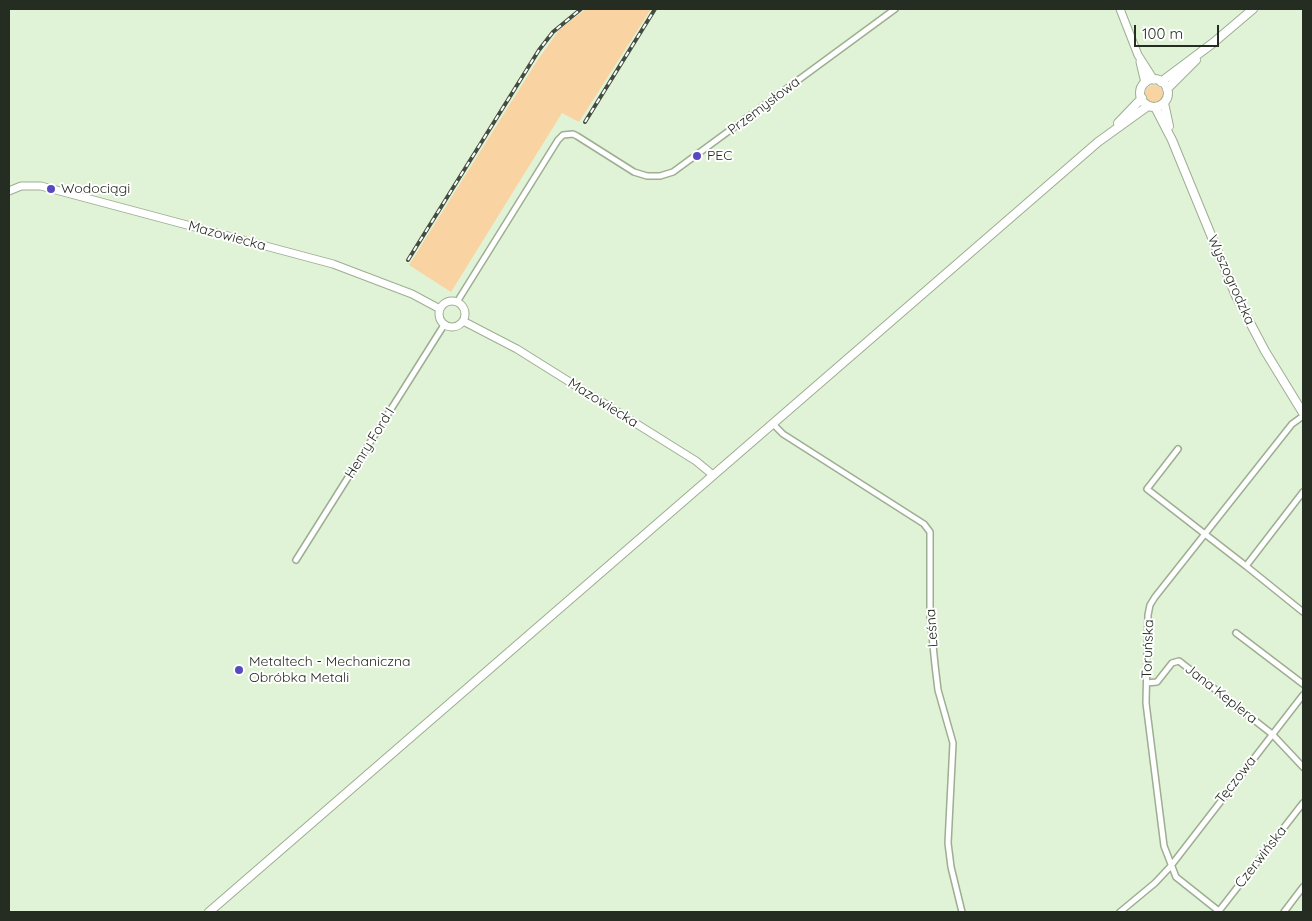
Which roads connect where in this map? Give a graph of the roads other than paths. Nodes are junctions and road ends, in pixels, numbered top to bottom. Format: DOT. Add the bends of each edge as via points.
graph roads {
  1 [pos="895,9"];
  2 [pos="1120,9"];
  3 [pos="1253,9"];
  4 [pos="1214,43"];
  5 [pos="1138,55"];
  6 [pos="1158,81"];
  7 [pos="1145,83"];
  8 [pos="1167,89"];
  9 [pos="1142,98"];
  10 [pos="1164,103"];
  11 [pos="1151,106"];
  12 [pos="1172,140"];
  13 [pos="1098,142"];
  14 [pos="9,191"];
  15 [pos="457,302"];
  16 [pos="440,309"];
  17 [pos="463,321"];
  18 [pos="444,325"];
  19 [pos="1303,415"];
  20 [pos="773,424"];
  21 [pos="1178,449"];
  22 [pos="713,475"];
  23 [pos="1303,492"];
  24 [pos="1205,533"];
  25 [pos="296,560"];
  26 [pos="1246,566"];
  27 [pos="1303,612"];
  28 [pos="1236,633"];
  29 [pos="1147,683"];
  30 [pos="1303,684"];
  31 [pos="1303,695"];
  32 [pos="1272,734"];
  33 [pos="1303,767"];
  34 [pos="1303,803"];
  35 [pos="1170,867"];
  36 [pos="1303,888"];
  37 [pos="209,912"];
  38 [pos="962,912"];
  39 [pos="1120,912"];
  40 [pos="1220,912"];
  41 [pos="1284,912"];
  1 -- 15 [label="street, Przemysłowa" via="673,172 660,176 634,172 577,136 563,136"];
  2 -- 5 [label="street"];
  3 -- 4 [label="main road"];
  4 -- 6 [label="main road"];
  4 -- 8 [label="main road"];
  5 -- 6 [label="street"];
  5 -- 7 [label="street"];
  6 -- 7 [label="main road"];
  6 -- 8 [label="main road"];
  7 -- 9 [label="main road"];
  8 -- 10 [label="main road"];
  9 -- 11 [label="main road"];
  9 -- 13 [label="main road"];
  10 -- 11 [label="main road"];
  10 -- 12 [label="main road, Wyszogrodzka"];
  11 -- 12 [label="main road, Wyszogrodzka"];
  11 -- 13 [label="main road"];
  12 -- 19 [label="main road, Wyszogrodzka" via="1236,296"];
  13 -- 20 [label="main road"];
  14 -- 16 [label="street, Mazowiecka" via="22,186 41,186 333,264 412,294"];
  15 -- 16 [label="street" via="447,302"];
  15 -- 17 [label="street" via="465,312"];
  16 -- 18 [label="street" via="439,319"];
  17 -- 18 [label="street" via="452,328"];
  17 -- 22 [label="street, Mazowiecka" via="516,349 696,461"];
  18 -- 25 [label="street, Henry Ford I"];
  19 -- 24 [label="street, Toruńska" via="1292,424"];
  20 -- 22 [label="main road"];
  20 -- 38 [label="street, Leśna" via="783,434 924,524 930,532 930,615 935,665 940,698 953,743 948,843"];
  21 -- 24 [label="street" via="1146,489"];
  22 -- 37 [label="main road"];
  23 -- 26 [label="street"];
  24 -- 26 [label="street"];
  24 -- 29 [label="street, Toruńska" via="1150,605"];
  26 -- 27 [label="street"];
  28 -- 30 [label="street"];
  29 -- 32 [label="street, Jana Keplera" via="1157,682 1172,663 1179,661"];
  29 -- 35 [label="street, Toruńska" via="1151,746 1164,846"];
  31 -- 32 [label="street, Tęczowa"];
  32 -- 33 [label="street"];
  32 -- 35 [label="street, Tęczowa"];
  34 -- 40 [label="street, Czerwińska"];
  35 -- 39 [label="street, Tęczowa"];
  35 -- 40 [label="street, Toruńska" via="1176,877"];
  36 -- 41 [label="street"];
}
